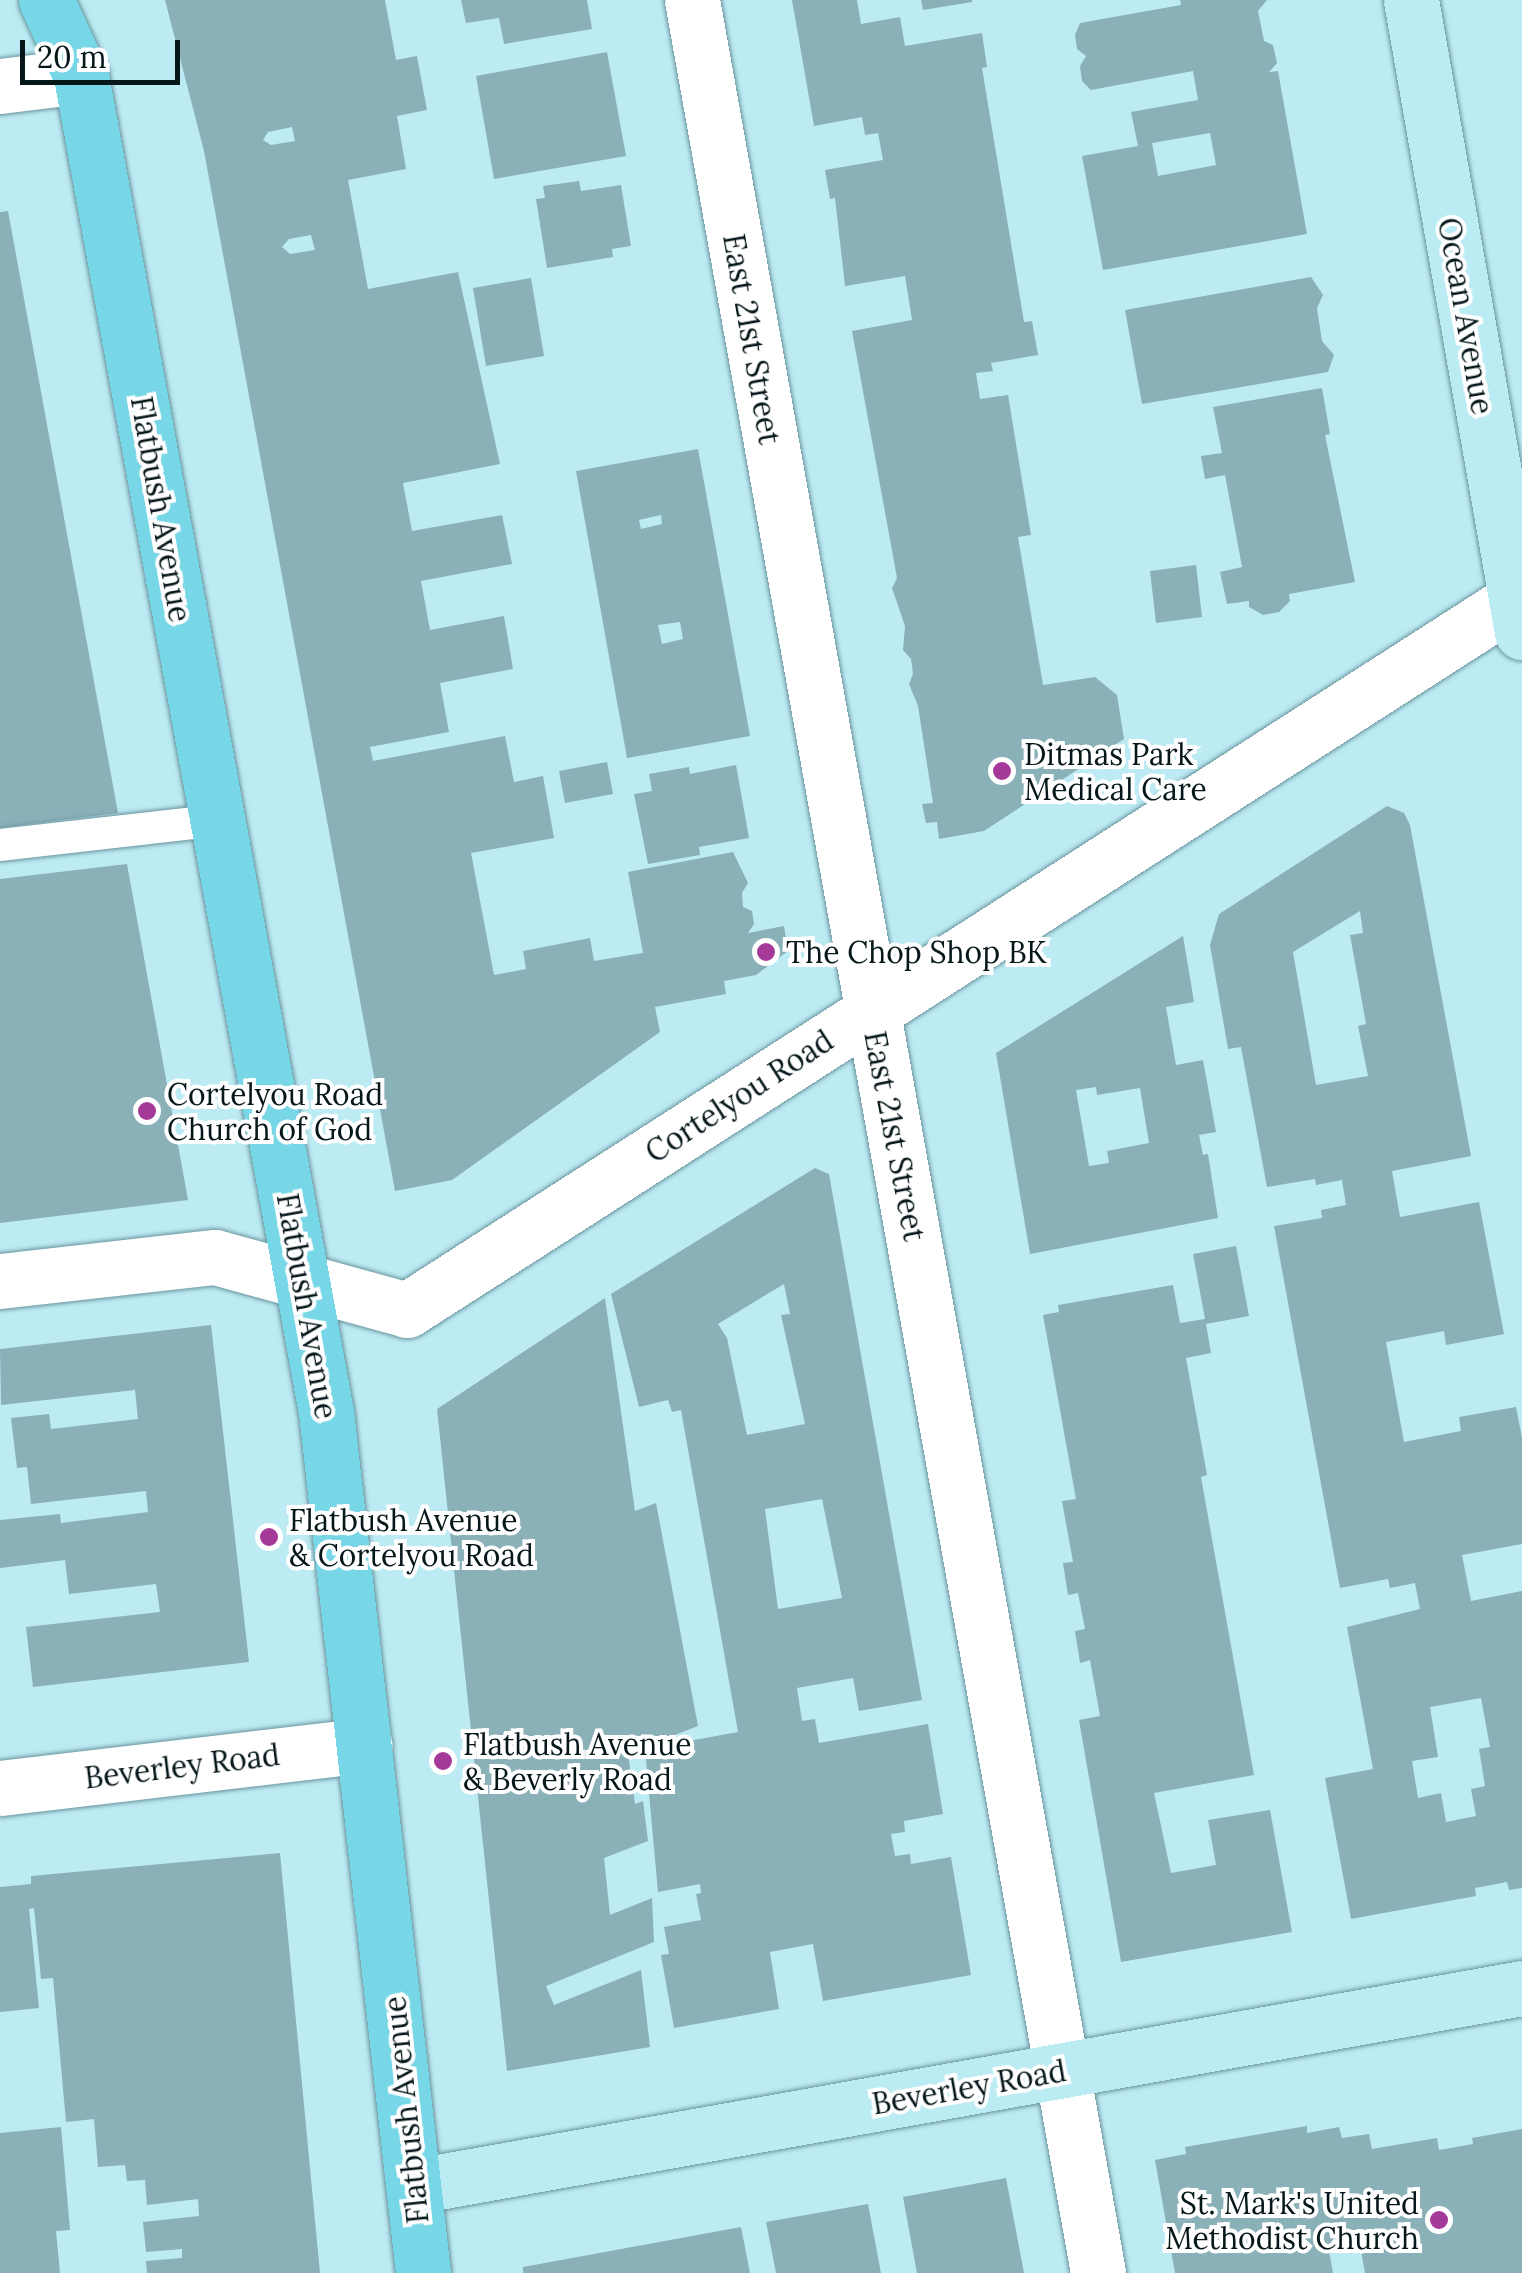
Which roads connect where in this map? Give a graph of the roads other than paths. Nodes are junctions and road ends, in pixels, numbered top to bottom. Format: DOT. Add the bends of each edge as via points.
graph roads {
  1 [pos="46,0"];
  2 [pos="692,0"];
  3 [pos="1411,0"];
  4 [pos="81,76"];
  5 [pos="0,86"];
  6 [pos="1520,609"];
  7 [pos="218,820"];
  8 [pos="0,845"];
  9 [pos="870,1010"];
  10 [pos="0,1281"];
  11 [pos="303,1284"];
  12 [pos="364,1746"];
  13 [pos="0,1788"];
  14 [pos="1522,1988"];
  15 [pos="1062,2070"];
  16 [pos="416,2186"];
  17 [pos="424,2273"];
  18 [pos="1098,2273"];
  1 -- 4 [label="main road, Flatbush Avenue"];
  2 -- 9 [label="street, East 21st Street"];
  3 -- 6 [label="street, Ocean Avenue"];
  4 -- 5 [label="street"];
  4 -- 7 [label="main road, Flatbush Avenue"];
  6 -- 9 [label="street, Cortelyou Road"];
  7 -- 8 [label="lane"];
  7 -- 11 [label="main road, Flatbush Avenue"];
  9 -- 11 [label="street, Cortelyou Road" via="407,1310"];
  9 -- 15 [label="street, East 21st Street"];
  10 -- 11 [label="street, Cortelyou Road" via="216,1257"];
  11 -- 12 [label="main road, Flatbush Avenue" via="326,1412"];
  12 -- 13 [label="street, Beverley Road"];
  12 -- 16 [label="main road, Flatbush Avenue"];
  14 -- 15 [label="street, Beverley Road"];
  15 -- 16 [label="street, Beverley Road"];
  15 -- 18 [label="street, East 21st Street"];
  16 -- 17 [label="main road, Flatbush Avenue"];
}
